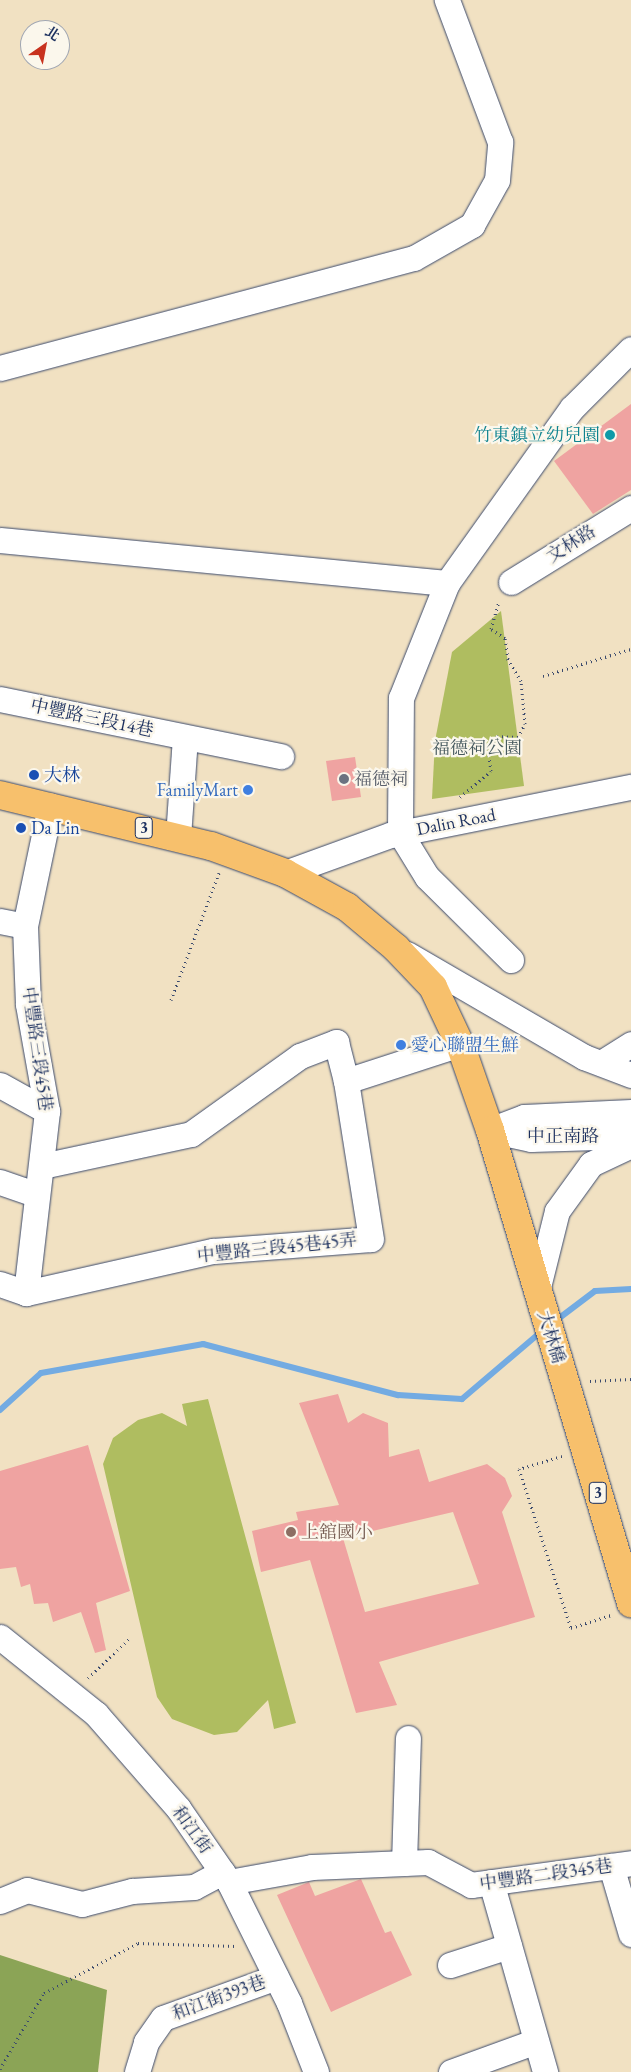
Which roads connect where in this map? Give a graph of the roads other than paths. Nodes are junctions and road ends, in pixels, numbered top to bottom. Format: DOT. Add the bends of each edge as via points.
graph roads {
  1 [pos="447,0"];
  2 [pos="631,350"];
  3 [pos="0,368"];
  4 [pos="631,508"];
  5 [pos="0,540"];
  6 [pos="511,582"];
  7 [pos="447,583"];
  8 [pos="0,699"];
  9 [pos="185,738"];
  10 [pos="281,756"];
  11 [pos="631,787"];
  12 [pos="0,795"];
  13 [pos="50,806"];
  14 [pos="400,833"];
  15 [pos="178,837"];
  16 [pos="285,873"];
  17 [pos="0,921"];
  18 [pos="25,926"];
  19 [pos="396,948"];
  20 [pos="511,960"];
  21 [pos="460,1044"];
  22 [pos="631,1044"];
  23 [pos="601,1064"];
  24 [pos="631,1075"];
  25 [pos="346,1081"];
  26 [pos="0,1085"];
  27 [pos="47,1111"];
  28 [pos="631,1112"];
  29 [pos="490,1130"];
  30 [pos="631,1136"];
  31 [pos="631,1146"];
  32 [pos="42,1166"];
  33 [pos="0,1182"];
  34 [pos="37,1195"];
  35 [pos="0,1284"];
  36 [pos="537,1292"];
  37 [pos="26,1293"];
  38 [pos="623,1609"];
  39 [pos="0,1637"];
  40 [pos="408,1738"];
  41 [pos="404,1863"];
  42 [pos="621,1864"];
  43 [pos="226,1877"];
  44 [pos="491,1882"];
  45 [pos="0,1901"];
  46 [pos="631,1934"];
  47 [pos="509,1946"];
  48 [pos="450,1965"];
  49 [pos="276,1977"];
  50 [pos="536,2041"];
  51 [pos="137,2072"];
  52 [pos="316,2072"];
  53 [pos="451,2072"];
  54 [pos="545,2072"];
  1 -- 3 [label="street" via="500,142 496,180 472,225 414,258"];
  2 -- 7 [label="street" via="572,408"];
  4 -- 6 [label="street, 文林路"];
  5 -- 7 [label="street"];
  7 -- 14 [label="street" via="401,698"];
  8 -- 9 [label="street, 中豐路三段14巷"];
  9 -- 10 [label="street, 中豐路三段14巷"];
  9 -- 15 [label="street"];
  11 -- 14 [label="street, Dalin Road"];
  12 -- 13 [label="main road, 3"];
  13 -- 15 [label="main road, 3"];
  13 -- 18 [label="street, 中豐路三段45巷"];
  14 -- 16 [label="street, Dalin Road"];
  14 -- 20 [label="street" via="427,877"];
  15 -- 16 [label="main road, 3"];
  16 -- 19 [label="main road, 3" via="347,907"];
  17 -- 18 [label="street"];
  18 -- 27 [label="street, 中豐路三段45巷" via="28,1004"];
  19 -- 21 [label="main road, 3" via="433,987"];
  19 -- 23 [label="street"];
  21 -- 25 [label="street"];
  21 -- 29 [label="main road, 3"];
  22 -- 23 [label="street"];
  23 -- 24 [label="street"];
  25 -- 32 [label="street" via="336,1042 300,1056 191,1134"];
  25 -- 37 [label="street, 中豐路三段45巷45弄" via="371,1239 213,1251"];
  26 -- 27 [label="street"];
  27 -- 32 [label="street, 中豐路三段45巷"];
  28 -- 29 [label="street, 中正南路" via="524,1116"];
  29 -- 30 [label="street, 中正南路" via="531,1139"];
  29 -- 36 [label="main road, 3"];
  31 -- 36 [label="street" via="592,1164 557,1211"];
  32 -- 34 [label="street, 中豐路三段45巷"];
  33 -- 34 [label="street"];
  34 -- 37 [label="street, 中豐路三段45巷"];
  35 -- 37 [label="street"];
  36 -- 38 [label="main road, 大林橋 / 3" via="585,1448"];
  39 -- 43 [label="street, 和江街" via="96,1714 178,1808"];
  40 -- 41 [label="street"];
  41 -- 43 [label="street, 中豐路二段345巷" via="312,1867"];
  41 -- 44 [label="street, 中豐路二段345巷" via="428,1862 471,1885"];
  42 -- 44 [label="street, 中豐路二段345巷"];
  42 -- 46 [label="street"];
  43 -- 45 [label="street, 中豐路二段345巷" via="194,1887 132,1891 82,1904 27,1890"];
  43 -- 49 [label="street, 和江街"];
  44 -- 47 [label="street"];
  47 -- 48 [label="street"];
  47 -- 50 [label="street"];
  49 -- 51 [label="street, 和江街393巷" via="163,2018 146,2042"];
  49 -- 52 [label="street, 和江街"];
  50 -- 53 [label="street"];
  50 -- 54 [label="street"];
}
